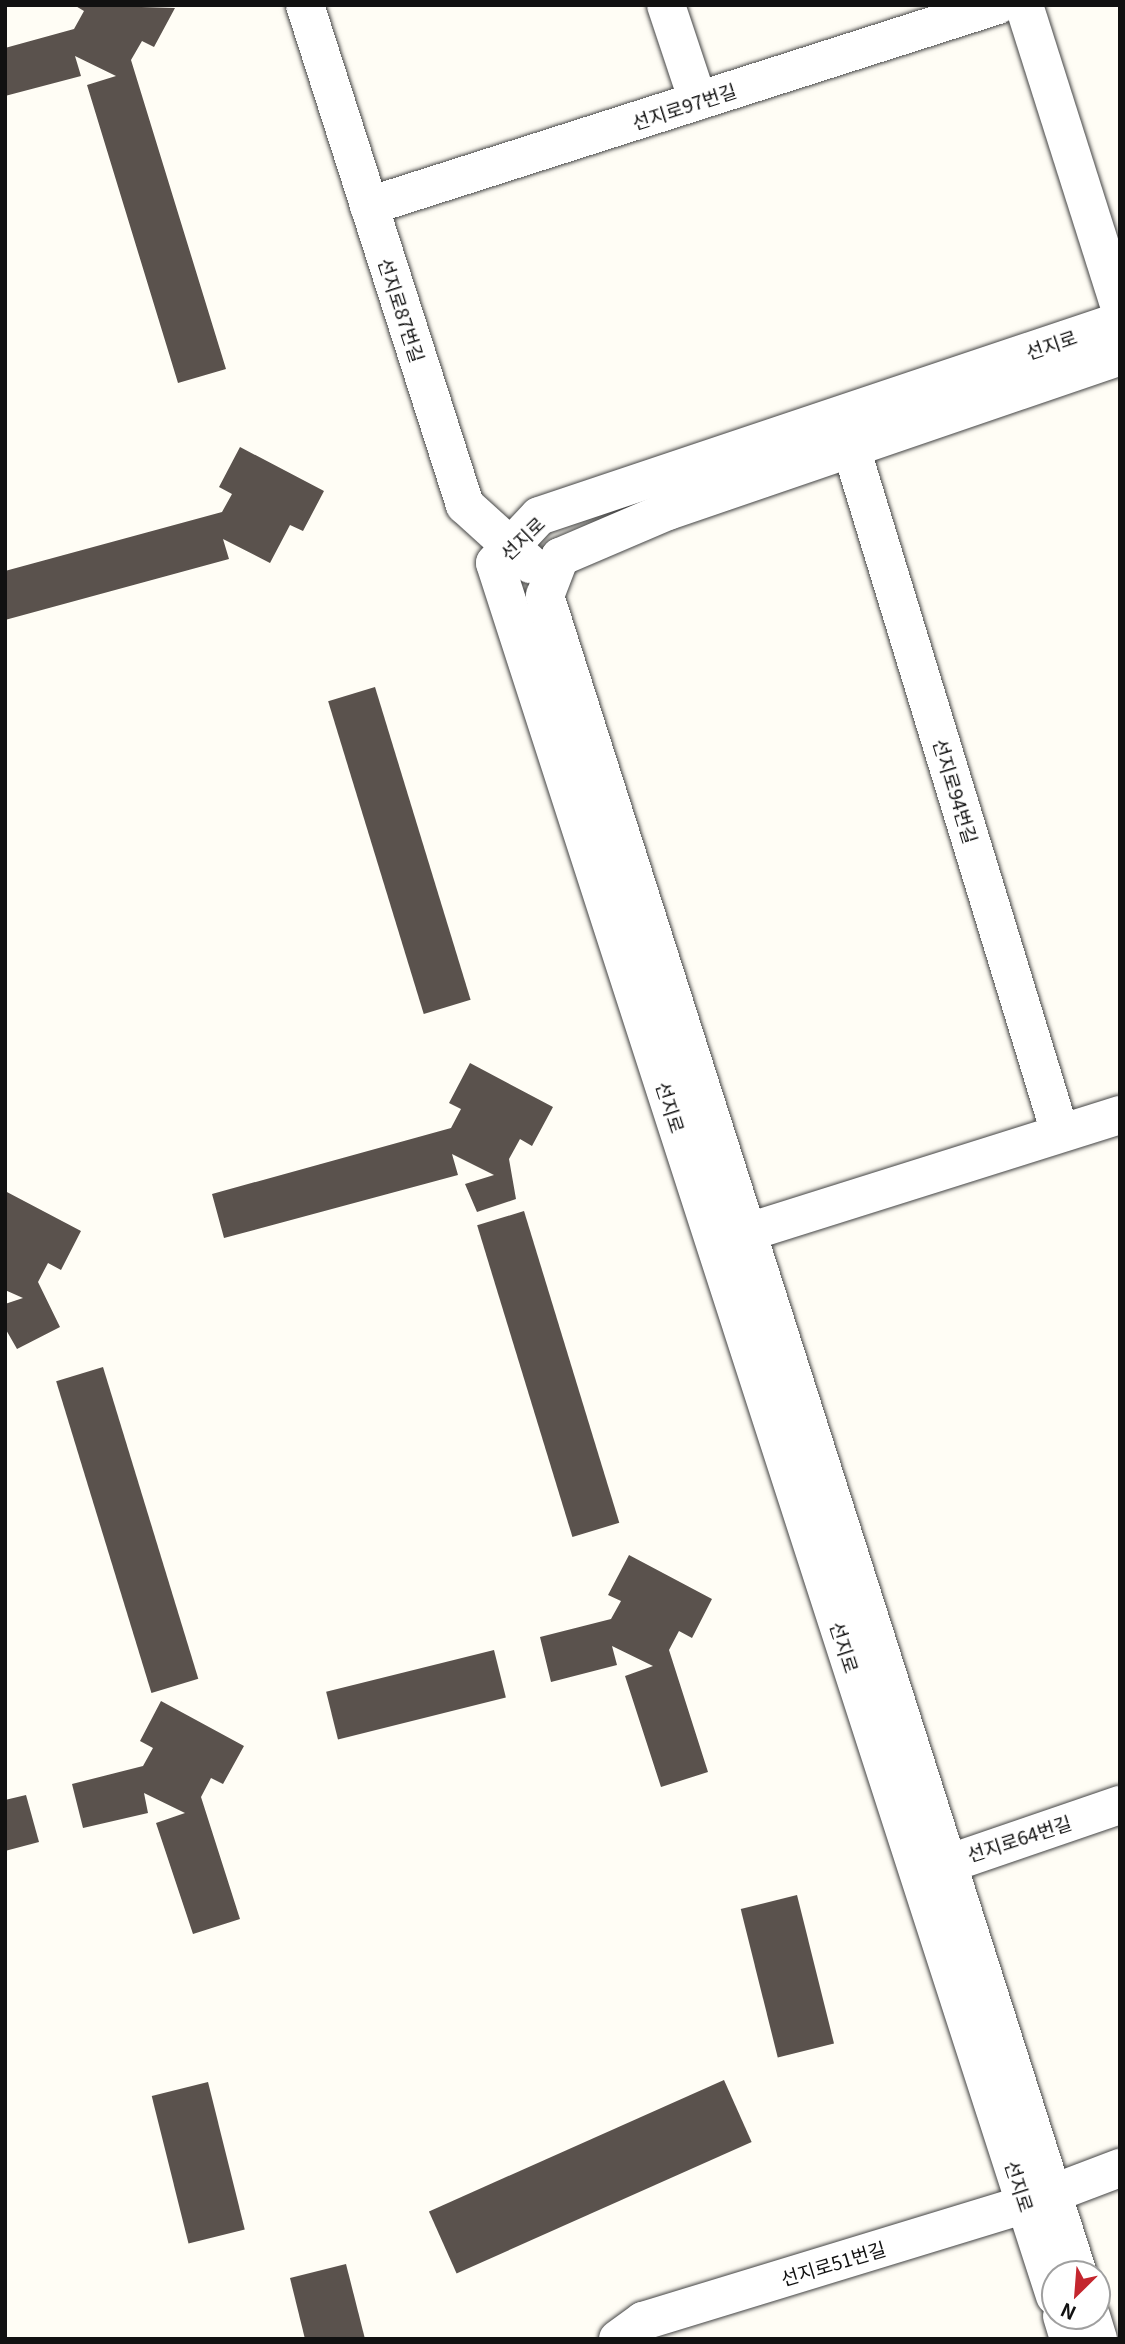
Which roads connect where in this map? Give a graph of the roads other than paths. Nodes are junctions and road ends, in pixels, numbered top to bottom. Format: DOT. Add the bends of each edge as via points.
graph roads {
  1 [pos="305,5"];
  2 [pos="666,5"];
  3 [pos="998,5"];
  4 [pos="1024,5"];
  5 [pos="698,101"];
  6 [pos="369,206"];
  7 [pos="1120,308"];
  8 [pos="1120,321"];
  9 [pos="1120,356"];
  10 [pos="851,448"];
  11 [pos="508,550"];
  12 [pos="552,578"];
  13 [pos="1120,1115"];
  14 [pos="1060,1133"];
  15 [pos="729,1236"];
  16 [pos="1120,1805"];
  17 [pos="932,1868"];
  18 [pos="1120,2168"];
  19 [pos="1038,2197"];
  20 [pos="1049,2260"];
  21 [pos="1070,2260"];
  22 [pos="618,2339"];
  1 -- 6 [label="street, 선지로87번길"];
  2 -- 5 [label="street"];
  3 -- 5 [label="street, 선지로97번길"];
  4 -- 7 [label="street"];
  5 -- 6 [label="street, 선지로97번길"];
  6 -- 11 [label="street, 선지로87번길" via="465,505"];
  8 -- 11 [label="street, 선지로" via="539,516"];
  9 -- 10 [label="street, 선지로"];
  10 -- 12 [label="street, 선지로" via="560,557"];
  10 -- 14 [label="street, 선지로94번길"];
  11 -- 12 [label="street, 선지로87번길"];
  11 -- 15 [label="street, 선지로" via="495,563"];
  12 -- 15 [label="street, 선지로" via="545,596"];
  13 -- 14 [label="street"];
  14 -- 15 [label="street"];
  15 -- 17 [label="street, 선지로"];
  16 -- 17 [label="street, 선지로64번길"];
  17 -- 19 [label="street, 선지로"];
  18 -- 19 [label="street, 선지로51번길"];
  19 -- 20 [label="street, 선지로"];
  19 -- 21 [label="street, 선지로"];
  19 -- 22 [label="street, 선지로51번길" via="643,2321"];
}
